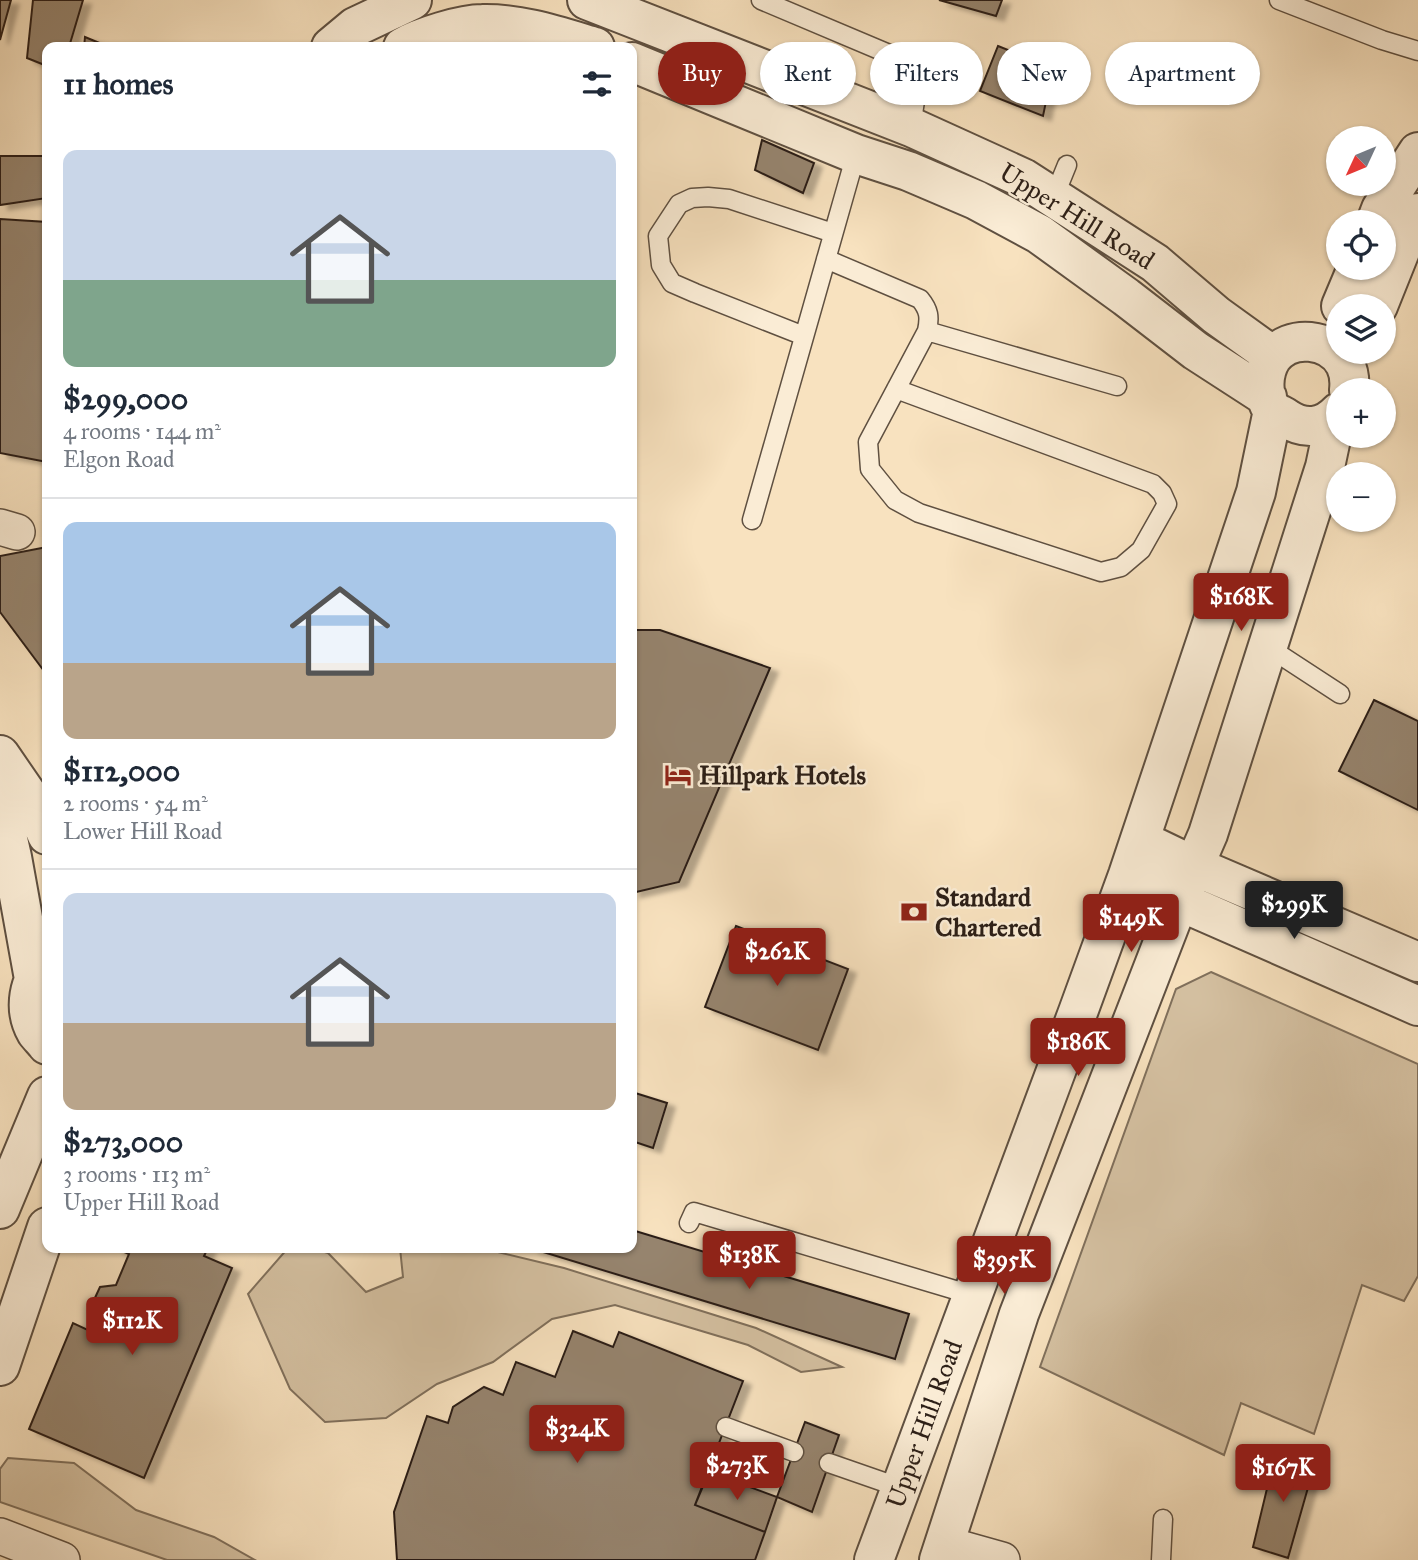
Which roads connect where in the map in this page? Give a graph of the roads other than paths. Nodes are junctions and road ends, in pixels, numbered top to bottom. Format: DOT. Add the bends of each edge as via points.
graph roads {
  1 [pos="412,0"];
  2 [pos="587,0"];
  3 [pos="761,0"];
  4 [pos="1279,0"];
  5 [pos="337,42"];
  6 [pos="412,42"];
  7 [pos="578,42"];
  8 [pos="1418,51"];
  9 [pos="637,64"];
  10 [pos="911,127"];
  11 [pos="1418,152"];
  12 [pos="856,154"];
  13 [pos="1381,210"];
  14 [pos="1418,213"];
  15 [pos="833,233"];
  16 [pos="826,259"];
  17 [pos="1383,294"];
  18 [pos="928,331"];
  19 [pos="804,336"];
  20 [pos="1273,356"];
  21 [pos="1341,370"];
  22 [pos="1117,386"];
  23 [pos="896,389"];
  24 [pos="1270,403"];
  25 [pos="752,520"];
  26 [pos="1268,647"];
  27 [pos="1340,694"];
  28 [pos="0,755"];
  29 [pos="32,813"];
  30 [pos="1140,840"];
  31 [pos="1194,866"];
  32 [pos="1128,875"];
  33 [pos="1180,901"];
  34 [pos="1418,962"];
  35 [pos="41,971"];
  36 [pos="1418,1006"];
  37 [pos="42,1039"];
  38 [pos="42,1108"];
  39 [pos="0,1209"];
  40 [pos="689,1223"];
  41 [pos="42,1242"];
  42 [pos="972,1295"];
  43 [pos="0,1366"];
  44 [pos="726,1427"];
  45 [pos="794,1452"];
  46 [pos="829,1463"];
  47 [pos="901,1488"];
  48 [pos="1163,1519"];
  49 [pos="0,1536"];
  50 [pos="942,1552"];
  51 [pos="62,1560"];
  52 [pos="874,1560"];
  53 [pos="1002,1560"];
  54 [pos="1161,1560"];
  1 -- 5 [label="street" via="355,27"];
  2 -- 10 [label="street, Upper Hill Road"];
  3 -- 10 [label="lane" via="889,54 908,67 917,88"];
  4 -- 8 [label="lane"];
  6 -- 7 [label="street" via="480,23 532,29"];
  9 -- 12 [label="street, Upper Hill Road"];
  10 -- 20 [label="street, Upper Hill Road" via="1023,178 1060,181 1216,315"];
  11 -- 13 [label="street"];
  12 -- 15 [label="lane"];
  12 -- 24 [label="street, Upper Hill Road" via="976,200 1039,234"];
  14 -- 17 [label="street"];
  15 -- 16 [label="lane"];
  15 -- 19 [label="lane" via="729,199 708,197 679,204 657,236 661,265 672,282"];
  16 -- 18 [label="lane" via="920,299 928,308"];
  16 -- 19 [label="lane"];
  18 -- 22 [label="lane"];
  18 -- 23 [label="lane"];
  19 -- 25 [label="lane"];
  20 -- 21 [label="street" via="1285,347 1311,341"];
  20 -- 24 [label="street" via="1264,383"];
  21 -- 24 [label="street" via="1325,423 1297,425"];
  21 -- 26 [label="street, Upper Hill Road" via="1325,467"];
  23 -- 23 [label="lane" via="868,442 870,469 895,500 919,513 1101,572 1121,567 1141,550 1167,504 1153,484"];
  24 -- 30 [label="street, Upper Hill Road" via="1256,492"];
  26 -- 27 [label="lane"];
  26 -- 31 [label="street, Upper Hill Road"];
  28 -- 29 [label="street"];
  29 -- 35 [label="street" via="12,857"];
  30 -- 31 [label="street"];
  30 -- 32 [label="street, Upper Hill Road"];
  31 -- 33 [label="street, Upper Hill Road"];
  31 -- 34 [label="street"];
  32 -- 33 [label="street"];
  32 -- 42 [label="street, Upper Hill Road"];
  33 -- 36 [label="street"];
  33 -- 50 [label="street, Upper Hill Road" via="1019,1314"];
  35 -- 37 [label="street" via="29,996 30,1015"];
  38 -- 39 [label="street"];
  40 -- 42 [label="lane" via="694,1212"];
  41 -- 43 [label="street"];
  42 -- 47 [label="street, Upper Hill Road"];
  44 -- 45 [label="lane"];
  46 -- 47 [label="lane"];
  47 -- 52 [label="street, Upper Hill Road"];
  48 -- 54 [label="lane"];
  49 -- 51 [label="street"];
  50 -- 53 [label="street"];
}
